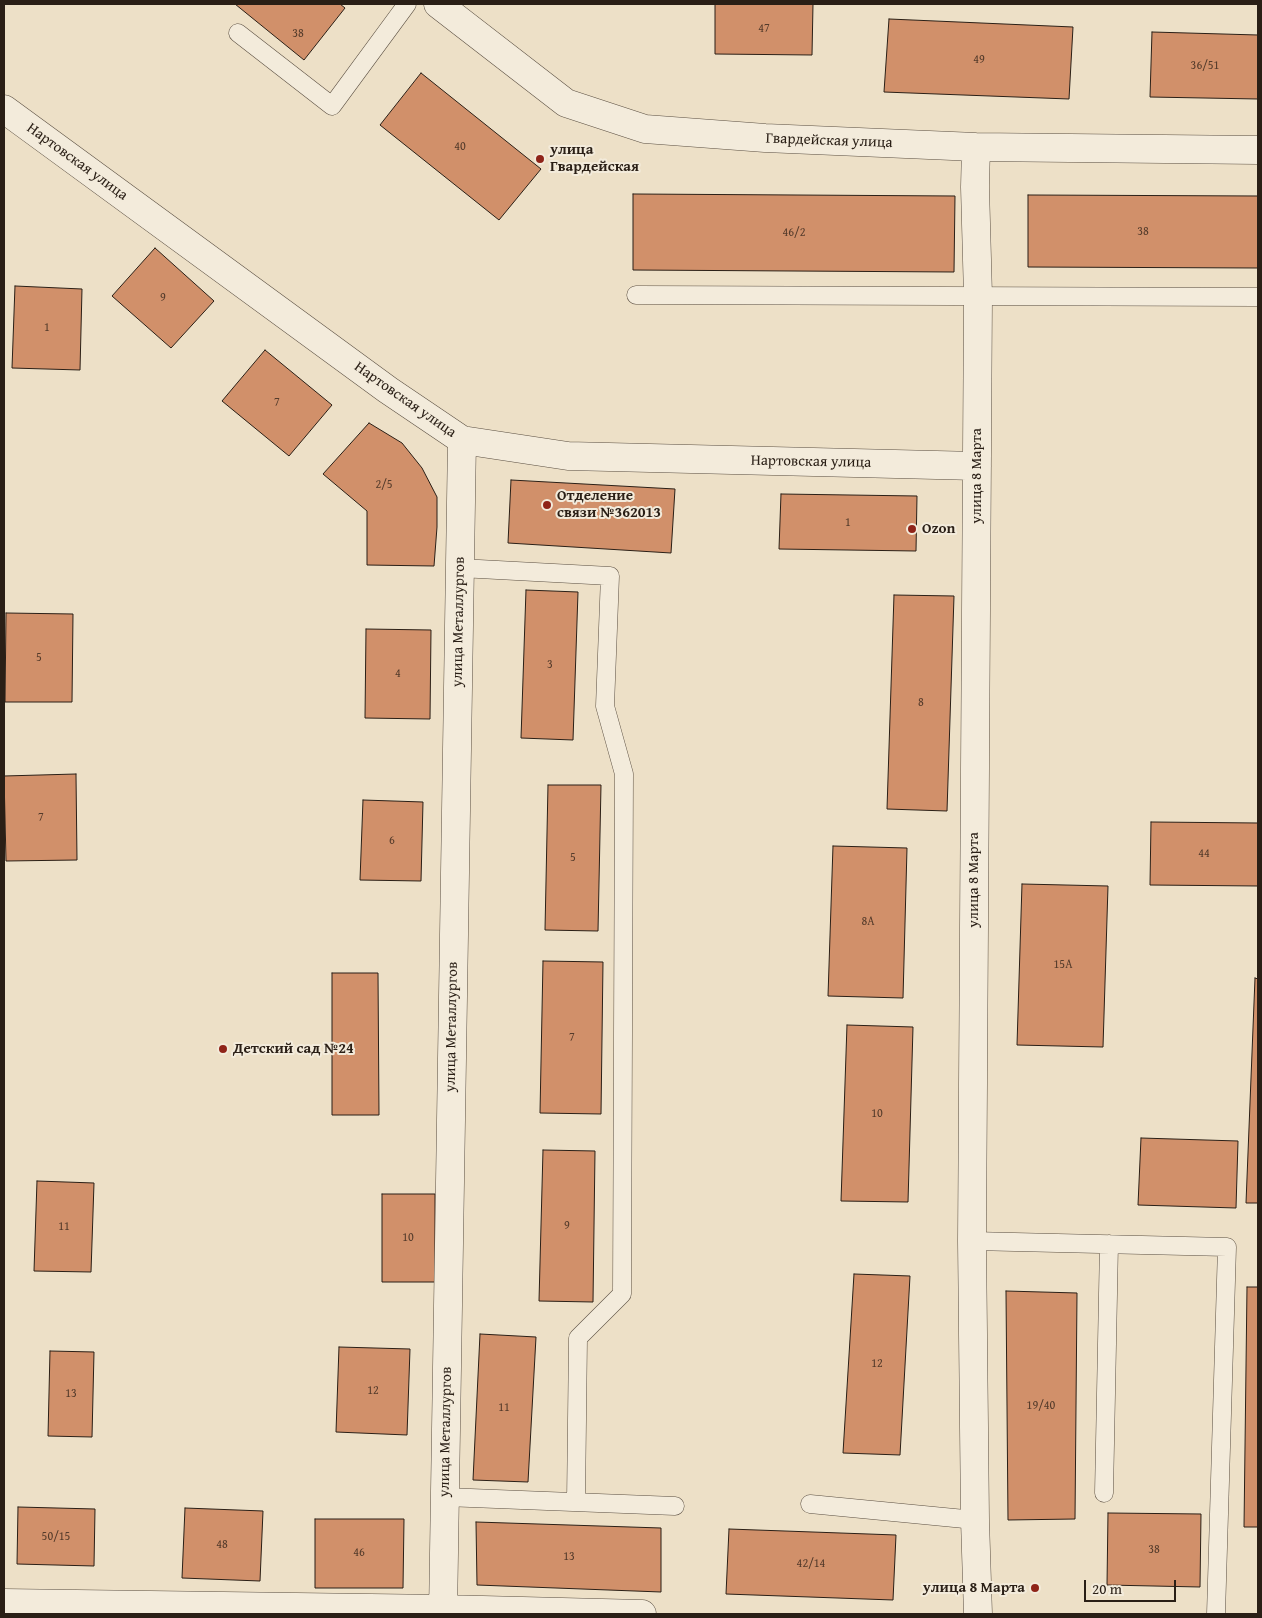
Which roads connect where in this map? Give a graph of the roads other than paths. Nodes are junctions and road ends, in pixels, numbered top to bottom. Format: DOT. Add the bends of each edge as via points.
graph roads {
  1 [pos="407,4"];
  2 [pos="438,4"];
  3 [pos="238,33"];
  4 [pos="4,108"];
  5 [pos="976,147"];
  6 [pos="1258,150"];
  7 [pos="636,295"];
  8 [pos="978,296"];
  9 [pos="1258,297"];
  10 [pos="462,440"];
  11 [pos="977,466"];
  12 [pos="460,568"];
  13 [pos="972,1241"];
  14 [pos="1109,1244"];
  15 [pos="1104,1493"];
  16 [pos="445,1496"];
  17 [pos="576,1502"];
  18 [pos="810,1504"];
  19 [pos="675,1506"];
  20 [pos="975,1520"];
  21 [pos="4,1603"];
  22 [pos="443,1612"];
  23 [pos="642,1614"];
  24 [pos="978,1614"];
  25 [pos="1216,1614"];
  1 -- 3 [label="lane" via="332,106"];
  2 -- 5 [label="street, Гвардейская улица" via="566,102 645,128 765,138"];
  4 -- 10 [label="street, Нартовская улица" via="388,390"];
  5 -- 6 [label="street, Гвардейская улица"];
  5 -- 8 [label="street, улица 8 Марта"];
  7 -- 8 [label="lane"];
  8 -- 9 [label="lane"];
  8 -- 11 [label="street, улица 8 Марта"];
  10 -- 11 [label="street, Нартовская улица" via="568,456"];
  10 -- 12 [label="street, улица Металлургов"];
  11 -- 13 [label="street, улица 8 Марта"];
  12 -- 16 [label="street, улица Металлургов"];
  12 -- 17 [label="lane" via="610,576 605,706 624,774 622,1294 578,1338"];
  13 -- 14 [label="lane"];
  13 -- 20 [label="street, улица 8 Марта"];
  14 -- 15 [label="lane"];
  14 -- 25 [label="lane" via="1227,1247"];
  16 -- 17 [label="lane"];
  16 -- 22 [label="street, улица Металлургов"];
  17 -- 19 [label="lane"];
  18 -- 20 [label="lane"];
  20 -- 24 [label="street, улица 8 Марта"];
  21 -- 22 [label="street"];
  22 -- 23 [label="street"];
}
